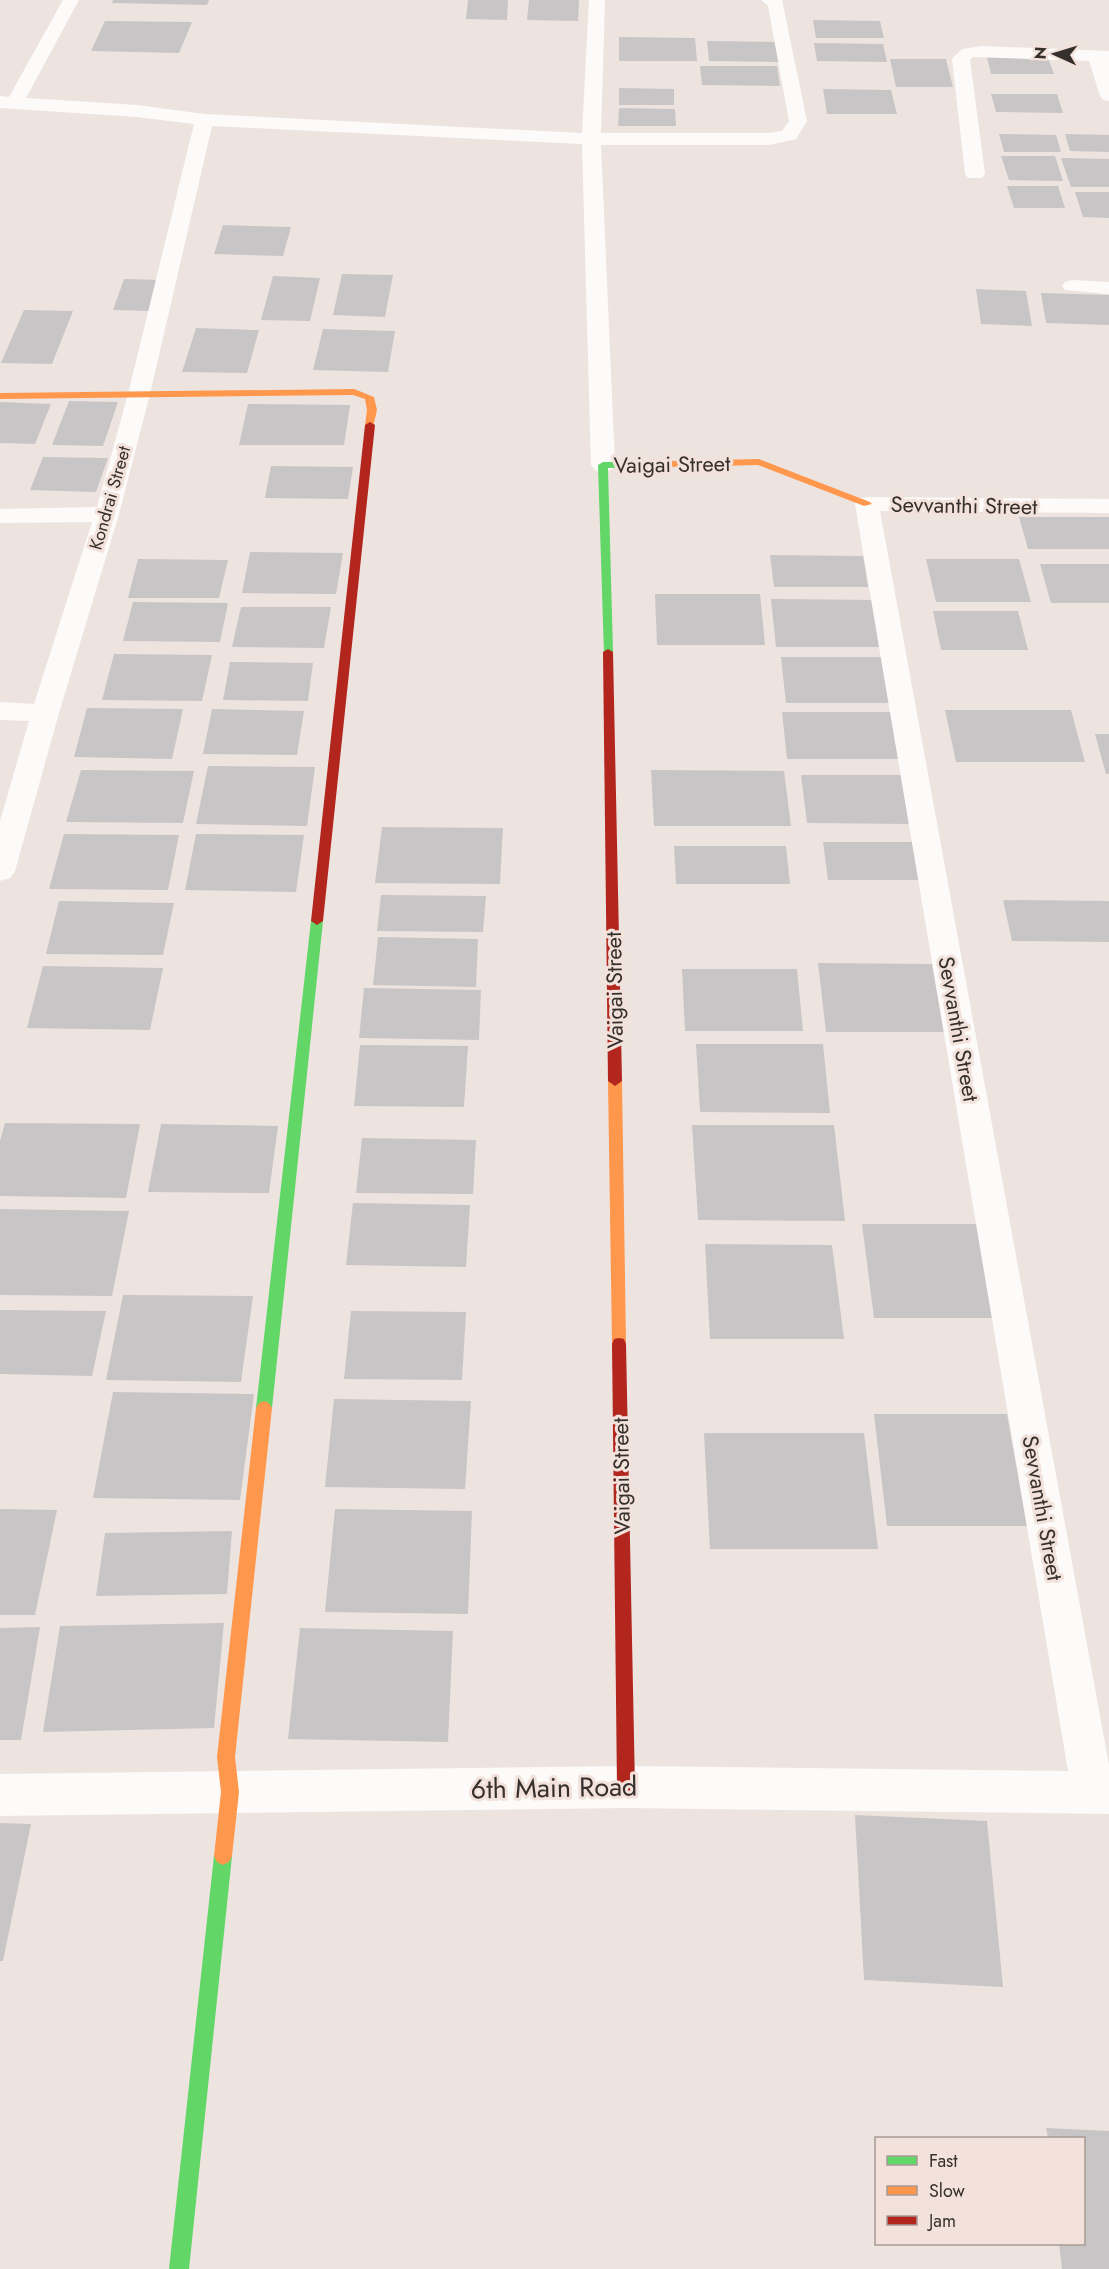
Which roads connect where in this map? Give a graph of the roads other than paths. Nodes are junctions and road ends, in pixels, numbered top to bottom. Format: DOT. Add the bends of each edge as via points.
graph roads {
  1 [pos="71,0"];
  2 [pos="597,0"];
  3 [pos="769,0"];
  4 [pos="1103,56"];
  5 [pos="1109,96"];
  6 [pos="7,102"];
  7 [pos="204,120"];
  8 [pos="591,139"];
  9 [pos="975,174"];
  10 [pos="1072,286"];
  11 [pos="1109,288"];
  12 [pos="139,394"];
  13 [pos="0,396"];
  14 [pos="603,465"];
  15 [pos="867,504"];
  16 [pos="1109,506"];
  17 [pos="107,514"];
  18 [pos="0,516"];
  19 [pos="0,711"];
  20 [pos="45,713"];
  21 [pos="4,839"];
  22 [pos="0,871"];
  23 [pos="626,1786"];
  24 [pos="230,1791"];
  25 [pos="1101,1793"];
  26 [pos="0,1795"];
  27 [pos="179,2269"];
  1 -- 6 [label="street"];
  2 -- 8 [label="street"];
  3 -- 8 [label="street" via="776,3 798,121 789,135 769,139"];
  4 -- 5 [label="street"];
  4 -- 9 [label="street" via="968,52 962,59"];
  6 -- 7 [label="street" via="161,113"];
  7 -- 8 [label="street"];
  7 -- 12 [label="street, Kondrai Street"];
  8 -- 14 [label="street"];
  10 -- 11 [label="street"];
  12 -- 13 [label="street"];
  12 -- 17 [label="street, Kondrai Street"];
  12 -- 24 [label="street" via="354,392 369,397 372,410 228,1745"];
  14 -- 15 [label="street, Vaigai Street" via="759,462"];
  14 -- 23 [label="street, Vaigai Street"];
  15 -- 16 [label="street, Sevvanthi Street"];
  15 -- 25 [label="street, Sevvanthi Street"];
  17 -- 18 [label="street"];
  17 -- 20 [label="street, Kondrai Street"];
  19 -- 20 [label="street"];
  20 -- 21 [label="street, Kondrai Street"];
  21 -- 22 [label="street, Kondrai Street"];
  23 -- 24 [label="street, 6th Main Road"];
  23 -- 25 [label="street, 6th Main Road"];
  24 -- 26 [label="street, 6th Main Road"];
  24 -- 27 [label="street"];
}
